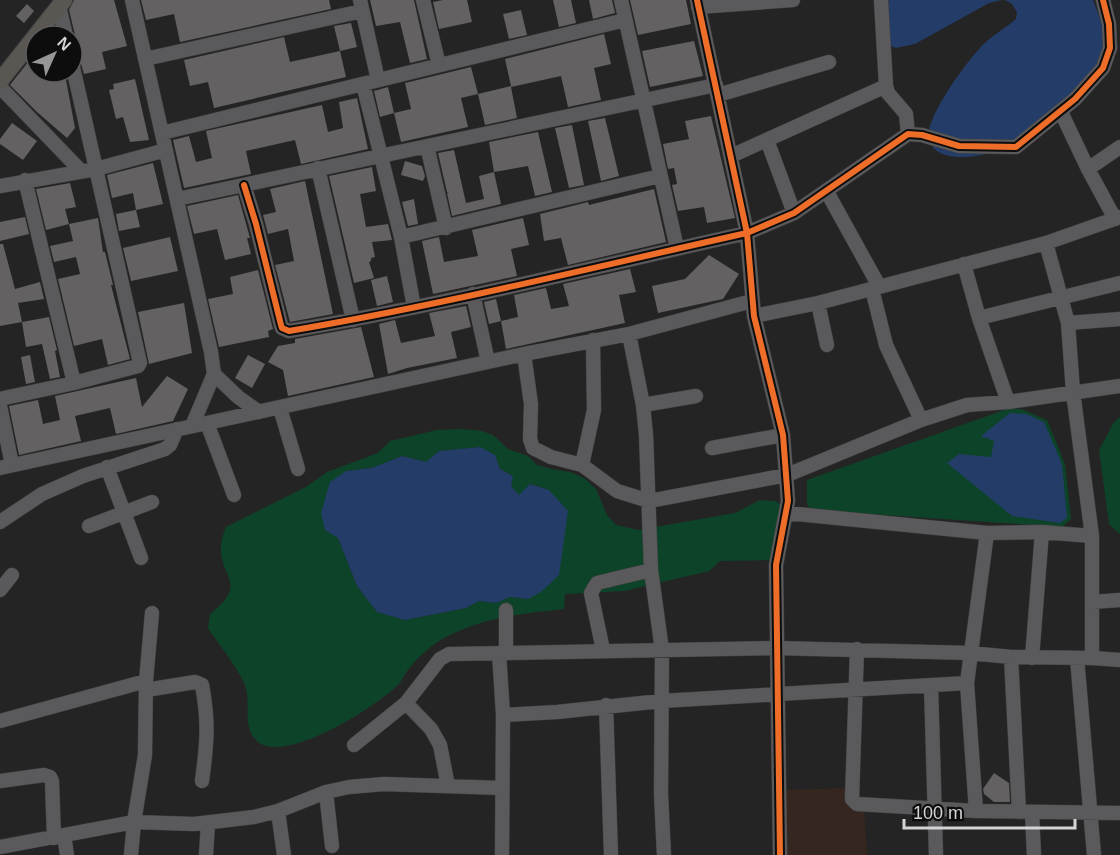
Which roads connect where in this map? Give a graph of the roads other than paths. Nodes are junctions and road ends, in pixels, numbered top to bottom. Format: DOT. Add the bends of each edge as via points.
graph roads {
  1 [pos="132,0"];
  2 [pos="423,0"];
  3 [pos="621,0"];
  4 [pos="793,0"];
  5 [pos="881,0"];
  6 [pos="1102,0"];
  7 [pos="758,1"];
  8 [pos="62,3"];
  9 [pos="697,4"];
  10 [pos="361,5"];
  11 [pos="625,20"];
  12 [pos="65,24"];
  13 [pos="1115,48"];
  14 [pos="145,59"];
  15 [pos="829,62"];
  16 [pos="439,65"];
  17 [pos="378,80"];
  18 [pos="0,81"];
  19 [pos="77,84"];
  20 [pos="363,84"];
  21 [pos="886,86"];
  22 [pos="0,87"];
  23 [pos="717,90"];
  24 [pos="643,101"];
  25 [pos="1061,112"];
  26 [pos="162,133"];
  27 [pos="908,134"];
  28 [pos="767,140"];
  29 [pos="428,146"];
  30 [pos="1120,147"];
  31 [pos="166,150"];
  32 [pos="380,156"];
  33 [pos="730,156"];
  34 [pos="318,168"];
  35 [pos="96,169"];
  36 [pos="1088,169"];
  37 [pos="81,171"];
  38 [pos="660,176"];
  39 [pos="26,180"];
  40 [pos="244,185"];
  41 [pos="0,186"];
  42 [pos="827,192"];
  43 [pos="177,199"];
  44 [pos="794,213"];
  45 [pos="1118,218"];
  46 [pos="446,228"];
  47 [pos="747,233"];
  48 [pos="401,237"];
  49 [pos="1046,243"];
  50 [pos="677,248"];
  51 [pos="964,264"];
  52 [pos="1120,283"];
  53 [pos="875,288"];
  54 [pos="473,294"];
  55 [pos="1060,298"];
  56 [pos="752,302"];
  57 [pos="818,303"];
  58 [pos="414,307"];
  59 [pos="754,316"];
  60 [pos="979,318"];
  61 [pos="1120,319"];
  62 [pos="353,320"];
  63 [pos="1068,324"];
  64 [pos="629,334"];
  65 [pos="593,340"];
  66 [pos="827,345"];
  67 [pos="524,354"];
  68 [pos="488,362"];
  69 [pos="214,374"];
  70 [pos="74,383"];
  71 [pos="1120,386"];
  72 [pos="1074,392"];
  73 [pos="696,396"];
  74 [pos="0,399"];
  75 [pos="1008,402"];
  76 [pos="643,405"];
  77 [pos="0,406"];
  78 [pos="280,408"];
  79 [pos="259,412"];
  80 [pos="921,420"];
  81 [pos="207,423"];
  82 [pos="192,426"];
  83 [pos="177,429"];
  84 [pos="783,435"];
  85 [pos="712,448"];
  86 [pos="582,465"];
  87 [pos="6,466"];
  88 [pos="107,467"];
  89 [pos="298,469"];
  90 [pos="787,475"];
  91 [pos="234,495"];
  92 [pos="649,501"];
  93 [pos="152,502"];
  94 [pos="125,513"];
  95 [pos="787,513"];
  96 [pos="0,522"];
  97 [pos="89,526"];
  98 [pos="1042,532"];
  99 [pos="987,533"];
  100 [pos="1092,536"];
  101 [pos="141,558"];
  102 [pos="651,570"];
  103 [pos="12,575"];
  104 [pos="0,590"];
  105 [pos="1120,600"];
  106 [pos="1092,602"];
  107 [pos="506,610"];
  108 [pos="152,613"];
  109 [pos="776,648"];
  110 [pos="857,649"];
  111 [pos="603,650"];
  112 [pos="662,650"];
  113 [pos="502,653"];
  114 [pos="970,653"];
  115 [pos="1011,657"];
  116 [pos="1032,658"];
  117 [pos="1077,658"];
  118 [pos="1092,658"];
  119 [pos="1120,660"];
  120 [pos="967,683"];
  121 [pos="931,685"];
  122 [pos="146,686"];
  123 [pos="857,690"];
  124 [pos="778,695"];
  125 [pos="661,701"];
  126 [pos="405,704"];
  127 [pos="606,705"];
  128 [pos="502,715"];
  129 [pos="0,721"];
  130 [pos="354,745"];
  131 [pos="0,781"];
  132 [pos="202,781"];
  133 [pos="448,786"];
  134 [pos="501,788"];
  135 [pos="326,792"];
  136 [pos="936,810"];
  137 [pos="278,811"];
  138 [pos="976,811"];
  139 [pos="1025,812"];
  140 [pos="1092,813"];
  141 [pos="1120,813"];
  142 [pos="134,822"];
  143 [pos="208,823"];
  144 [pos="59,836"];
  145 [pos="332,846"];
  146 [pos="0,848"];
  147 [pos="67,855"];
  148 [pos="131,855"];
  149 [pos="206,855"];
  150 [pos="284,855"];
  151 [pos="502,855"];
  152 [pos="611,855"];
  153 [pos="664,855"];
  154 [pos="780,855"];
  155 [pos="936,855"];
  156 [pos="1034,855"];
  157 [pos="1094,855"];
  1 -- 14 [label="street"];
  2 -- 16 [label="street"];
  3 -- 11 [label="street"];
  4 -- 7 [label="street"];
  5 -- 21 [label="street"];
  6 -- 13 [label="street"];
  7 -- 9 [label="street"];
  8 -- 12 [label="street"];
  8 -- 18 [label="main road"];
  9 -- 23 [label="street"];
  10 -- 14 [label="street"];
  10 -- 17 [label="street"];
  11 -- 16 [label="street"];
  11 -- 24 [label="street"];
  13 -- 25 [label="street" via="1082,93"];
  14 -- 26 [label="street"];
  15 -- 23 [label="street"];
  16 -- 17 [label="street"];
  17 -- 20 [label="street"];
  19 -- 35 [label="street"];
  20 -- 26 [label="street"];
  20 -- 32 [label="street"];
  21 -- 27 [label="street" via="906,114"];
  21 -- 28 [label="street"];
  22 -- 37 [label="street"];
  23 -- 24 [label="street"];
  23 -- 33 [label="street"];
  24 -- 29 [label="street"];
  24 -- 38 [label="street"];
  25 -- 27 [label="street" via="1016,147 959,146"];
  25 -- 36 [label="street"];
  26 -- 31 [label="street"];
  27 -- 42 [label="street"];
  28 -- 33 [label="street"];
  28 -- 44 [label="street"];
  29 -- 32 [label="street"];
  29 -- 46 [label="street"];
  30 -- 36 [label="street"];
  31 -- 35 [label="street"];
  31 -- 43 [label="street"];
  32 -- 34 [label="street"];
  32 -- 48 [label="street"];
  33 -- 47 [label="street"];
  34 -- 40 [label="street"];
  34 -- 62 [label="street"];
  35 -- 37 [label="street"];
  35 -- 70 [label="street" via="140,363"];
  36 -- 45 [label="street"];
  37 -- 39 [label="street"];
  38 -- 46 [label="street"];
  38 -- 50 [label="street"];
  39 -- 41 [label="street"];
  39 -- 70 [label="street"];
  40 -- 43 [label="street"];
  40 -- 62 [label="street" via="282,328 289,331"];
  42 -- 44 [label="street"];
  42 -- 53 [label="street"];
  43 -- 69 [label="street"];
  44 -- 47 [label="street"];
  45 -- 49 [label="street"];
  46 -- 48 [label="street"];
  47 -- 50 [label="street"];
  47 -- 56 [label="street"];
  48 -- 58 [label="street"];
  49 -- 51 [label="street"];
  49 -- 55 [label="street"];
  50 -- 54 [label="street"];
  51 -- 53 [label="street"];
  51 -- 60 [label="street"];
  52 -- 55 [label="street"];
  53 -- 57 [label="street"];
  53 -- 80 [label="street" via="886,345"];
  54 -- 58 [label="street"];
  54 -- 68 [label="street"];
  55 -- 60 [label="street"];
  55 -- 63 [label="street"];
  56 -- 59 [label="street"];
  56 -- 64 [label="street"];
  57 -- 59 [label="street"];
  57 -- 66 [label="street"];
  58 -- 62 [label="street"];
  59 -- 84 [label="street"];
  60 -- 75 [label="street"];
  61 -- 63 [label="street"];
  63 -- 72 [label="street"];
  64 -- 65 [label="street"];
  64 -- 76 [label="street"];
  65 -- 67 [label="street"];
  65 -- 86 [label="street" via="594,410"];
  67 -- 68 [label="street"];
  67 -- 86 [label="street" via="533,448"];
  68 -- 78 [label="street"];
  69 -- 79 [label="street"];
  69 -- 82 [label="street"];
  70 -- 74 [label="street"];
  71 -- 72 [label="street"];
  72 -- 75 [label="street"];
  72 -- 100 [label="street"];
  73 -- 76 [label="street"];
  75 -- 80 [label="street" via="967,405"];
  76 -- 92 [label="street"];
  77 -- 87 [label="street"];
  78 -- 79 [label="street"];
  78 -- 89 [label="street"];
  79 -- 81 [label="street"];
  80 -- 90 [label="street"];
  81 -- 82 [label="street"];
  81 -- 91 [label="street"];
  82 -- 83 [label="street"];
  83 -- 87 [label="street"];
  83 -- 88 [label="street" via="165,449"];
  84 -- 85 [label="street"];
  84 -- 90 [label="street"];
  86 -- 92 [label="street" via="617,491"];
  88 -- 94 [label="street"];
  88 -- 96 [label="street" via="42,494"];
  90 -- 92 [label="street"];
  90 -- 95 [label="street"];
  92 -- 102 [label="street"];
  93 -- 94 [label="street"];
  94 -- 97 [label="street"];
  94 -- 101 [label="street"];
  95 -- 99 [label="street"];
  95 -- 109 [label="street" via="777,557"];
  98 -- 99 [label="street"];
  98 -- 100 [label="street"];
  98 -- 116 [label="street"];
  99 -- 114 [label="street"];
  100 -- 106 [label="street"];
  102 -- 111 [label="street" via="597,583 593,588"];
  102 -- 112 [label="street"];
  103 -- 104 [label="street"];
  105 -- 106 [label="street"];
  106 -- 118 [label="street"];
  107 -- 113 [label="street"];
  108 -- 122 [label="street"];
  109 -- 110 [label="street"];
  109 -- 112 [label="street"];
  109 -- 124 [label="street"];
  110 -- 114 [label="street"];
  110 -- 123 [label="street"];
  111 -- 112 [label="street"];
  111 -- 113 [label="street"];
  112 -- 125 [label="street"];
  113 -- 126 [label="street" via="444,656"];
  113 -- 128 [label="street"];
  114 -- 115 [label="street"];
  114 -- 120 [label="street"];
  115 -- 116 [label="street"];
  115 -- 139 [label="street"];
  116 -- 117 [label="street"];
  117 -- 118 [label="street"];
  117 -- 140 [label="street"];
  118 -- 119 [label="street"];
  120 -- 121 [label="street"];
  120 -- 138 [label="street"];
  121 -- 123 [label="street"];
  121 -- 136 [label="street"];
  122 -- 129 [label="street"];
  122 -- 132 [label="street" via="195,682 202,686 208,716"];
  122 -- 142 [label="street" via="146,743"];
  123 -- 124 [label="street"];
  123 -- 136 [label="street" via="853,802"];
  124 -- 125 [label="street"];
  124 -- 154 [label="street"];
  125 -- 127 [label="street"];
  125 -- 153 [label="street"];
  126 -- 130 [label="street"];
  126 -- 133 [label="street" via="431,729 440,745"];
  127 -- 128 [label="street"];
  127 -- 152 [label="street"];
  128 -- 134 [label="street"];
  131 -- 144 [label="street" via="50,777"];
  133 -- 134 [label="street"];
  133 -- 135 [label="street" via="384,784"];
  134 -- 151 [label="street"];
  135 -- 137 [label="street"];
  135 -- 145 [label="street"];
  136 -- 138 [label="street"];
  136 -- 155 [label="street"];
  137 -- 143 [label="street"];
  137 -- 150 [label="street"];
  138 -- 139 [label="street"];
  139 -- 140 [label="street"];
  139 -- 156 [label="street"];
  140 -- 141 [label="street"];
  140 -- 157 [label="street"];
  142 -- 143 [label="street"];
  142 -- 144 [label="street"];
  142 -- 148 [label="street"];
  143 -- 149 [label="street"];
  144 -- 146 [label="street"];
  144 -- 147 [label="street"];
}
